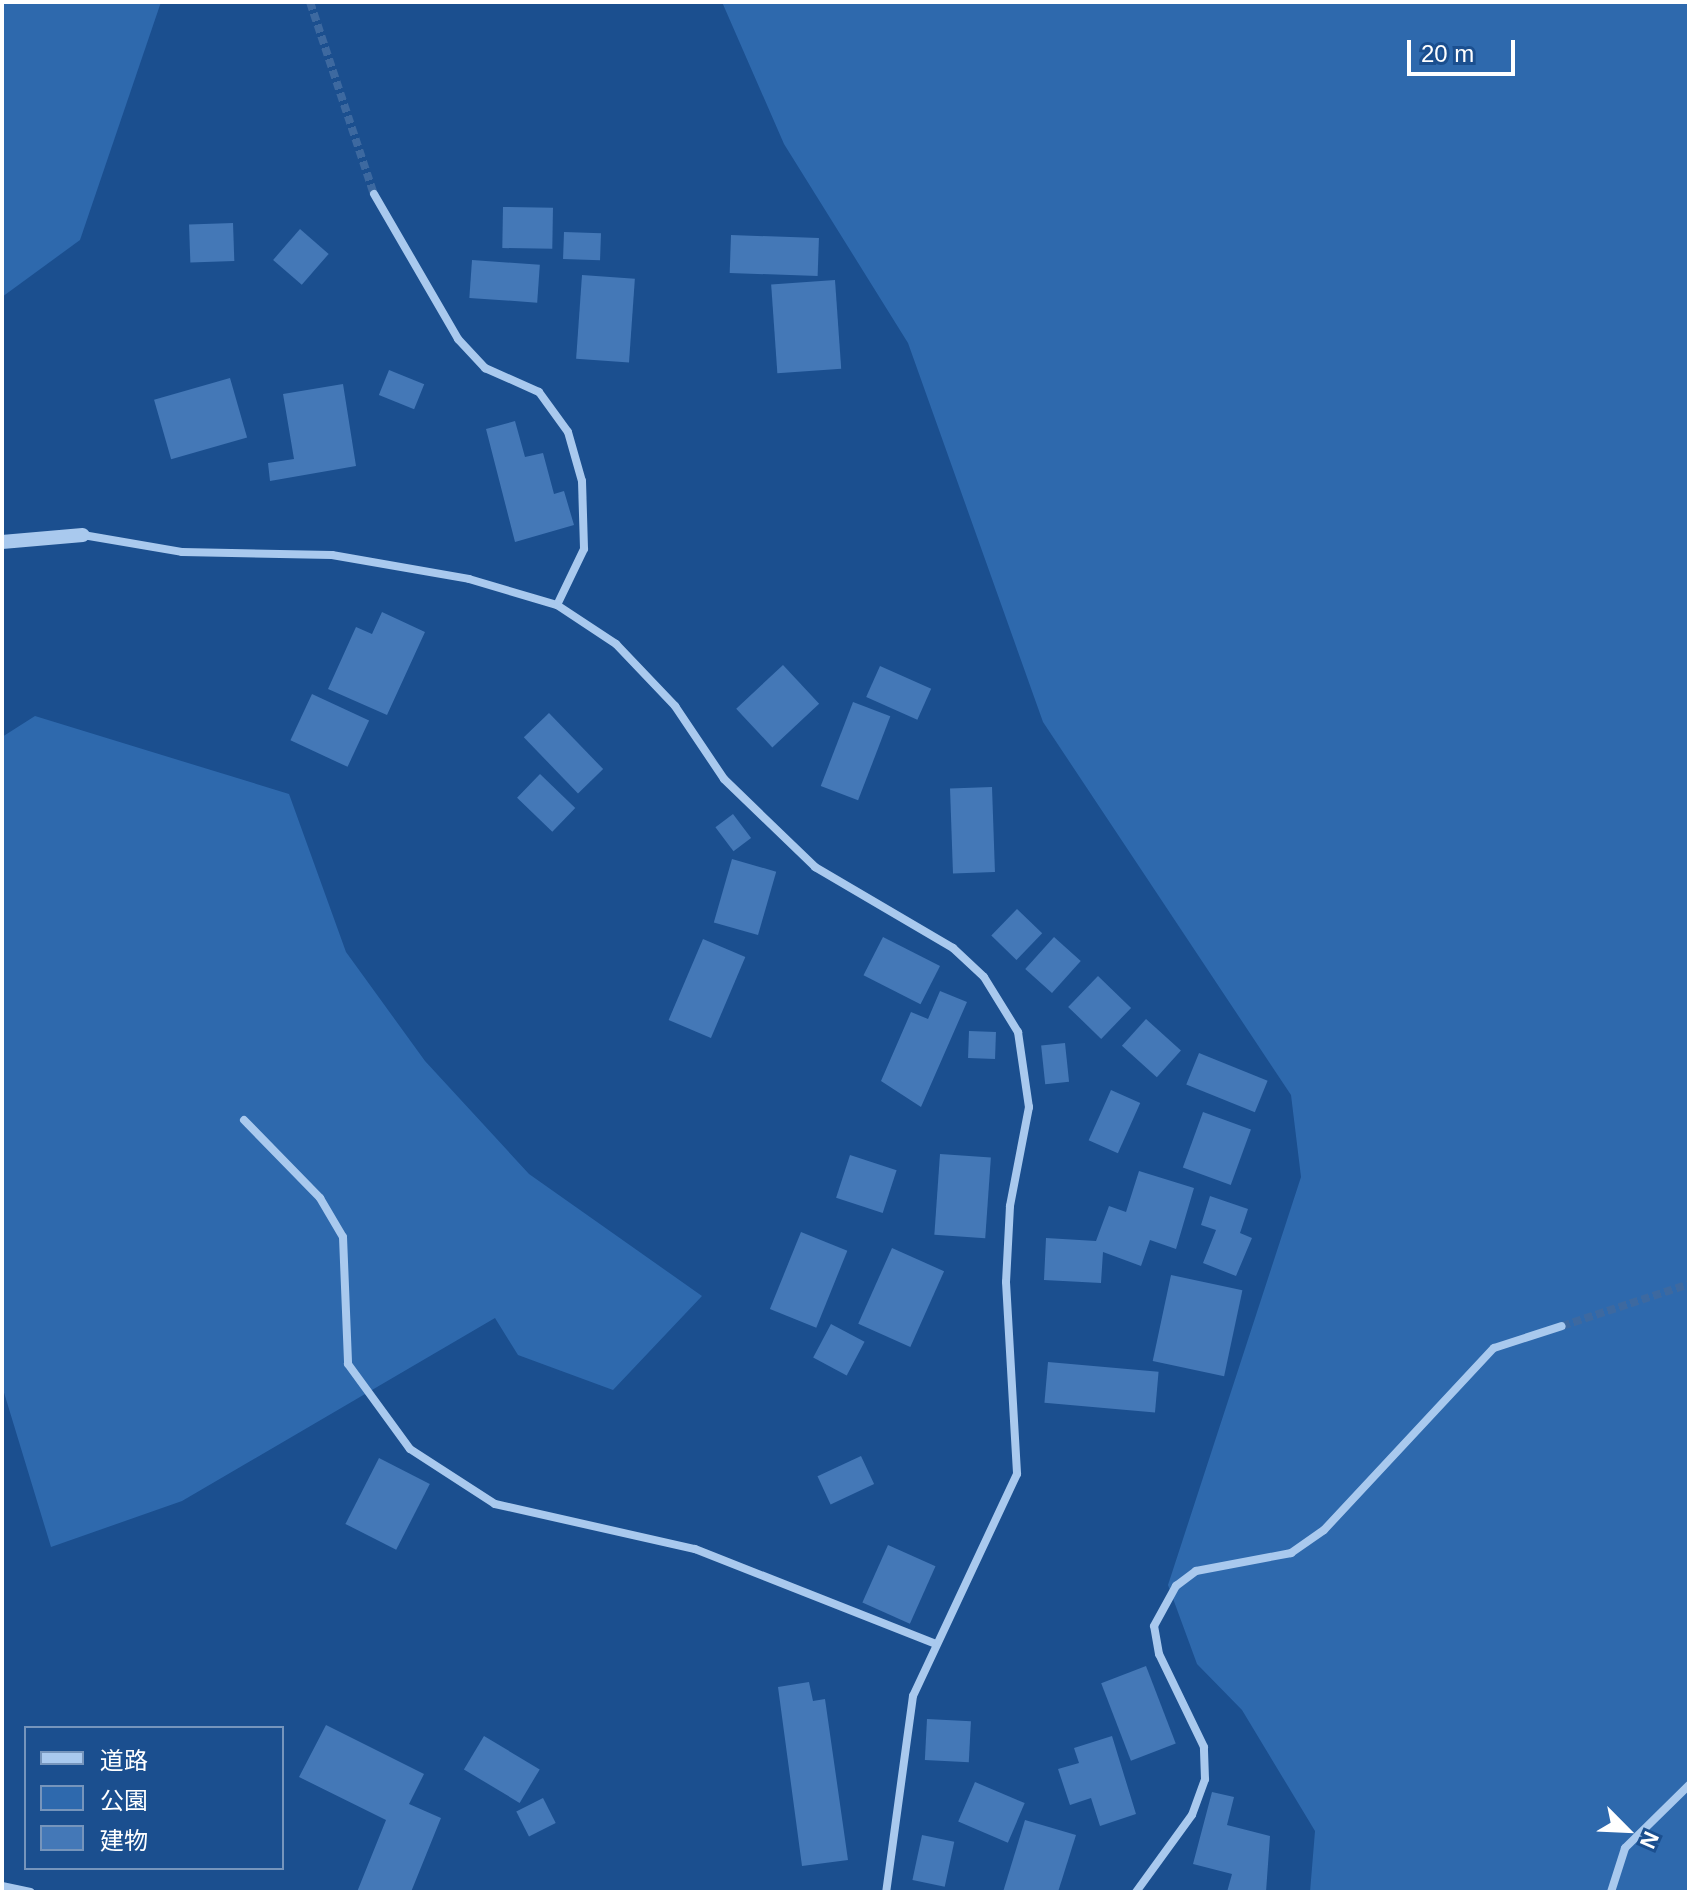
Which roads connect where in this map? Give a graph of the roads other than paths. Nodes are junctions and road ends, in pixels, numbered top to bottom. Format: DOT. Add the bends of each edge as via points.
graph roads {
  1 [pos="374,194"];
  2 [pos="83,535"];
  3 [pos="2,542"];
  4 [pos="557,605"];
  5 [pos="244,1120"];
  6 [pos="1562,1326"];
  7 [pos="936,1644"];
  8 [pos="1689,1785"];
  9 [pos="2,1886"];
  10 [pos="30,1892"];
  11 [pos="886,1892"];
  12 [pos="1136,1892"];
  13 [pos="1611,1892"];
  1 -- 4 [label="street" via="458,339 485,368 539,392 568,432 582,481 584,549"];
  2 -- 3 [label="street"];
  2 -- 4 [label="street" via="182,552 332,555 469,579"];
  4 -- 7 [label="street" via="616,644 675,706 724,779 815,867 953,948 984,977 1018,1032 1029,1107 1010,1206 1006,1282 1017,1474"];
  5 -- 7 [label="street" via="320,1198 343,1237 348,1364 410,1449 495,1504 695,1549"];
  6 -- 12 [label="street" via="1494,1348 1324,1530 1291,1553 1196,1571 1176,1586 1154,1626 1159,1654 1204,1747 1205,1779 1192,1815"];
  7 -- 11 [label="street" via="913,1696"];
  8 -- 13 [label="street" via="1625,1848"];
  9 -- 10 [label="street"];
}
